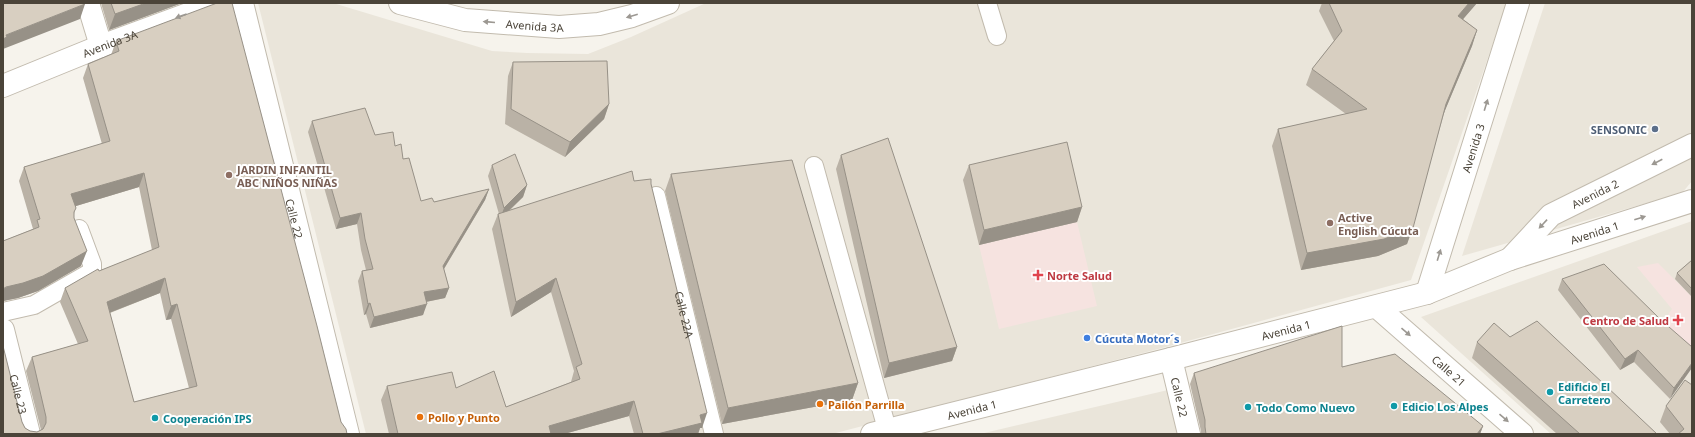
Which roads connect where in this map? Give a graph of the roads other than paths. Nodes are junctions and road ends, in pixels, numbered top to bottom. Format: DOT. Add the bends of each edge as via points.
graph roads {
  1 [pos="88,3"];
  2 [pos="218,3"];
  3 [pos="242,3"];
  4 [pos="400,3"];
  5 [pos="668,3"];
  6 [pos="987,3"];
  7 [pos="1518,3"];
  8 [pos="996,36"];
  9 [pos="101,46"];
  10 [pos="3,86"];
  11 [pos="1692,145"];
  12 [pos="814,166"];
  13 [pos="656,196"];
  14 [pos="1692,201"];
  15 [pos="79,229"];
  16 [pos="1510,259"];
  17 [pos="1427,292"];
  18 [pos="1377,307"];
  19 [pos="3,312"];
  20 [pos="3,330"];
  21 [pos="1171,359"];
  22 [pos="880,432"];
  23 [pos="29,434"];
  24 [pos="348,434"];
  25 [pos="714,434"];
  26 [pos="1189,434"];
  27 [pos="1522,434"];
  1 -- 9 [label="street"];
  2 -- 9 [label="street, Avenida 3A, one-way"];
  3 -- 24 [label="street, Calle 22"];
  5 -- 4 [label="street, Avenida 3A, one-way" via="599,24 559,27 465,20"];
  6 -- 8 [label="lane"];
  17 -- 7 [label="street, Avenida 3, one-way"];
  9 -- 10 [label="street, Avenida 3A"];
  11 -- 16 [label="street, Avenida 2, one-way" via="1551,215"];
  12 -- 22 [label="lane" via="878,399"];
  13 -- 25 [label="lane, Calle 22A"];
  16 -- 14 [label="street, Avenida 1, one-way"];
  15 -- 19 [label="lane" via="92,270 34,305"];
  16 -- 17 [label="street, Avenida 1"];
  17 -- 18 [label="street, Avenida 1"];
  18 -- 21 [label="street, Avenida 1"];
  18 -- 27 [label="street, Calle 21, one-way"];
  20 -- 23 [label="street, Calle 23"];
  21 -- 22 [label="street, Avenida 1"];
  21 -- 26 [label="street, Calle 22"];
}
